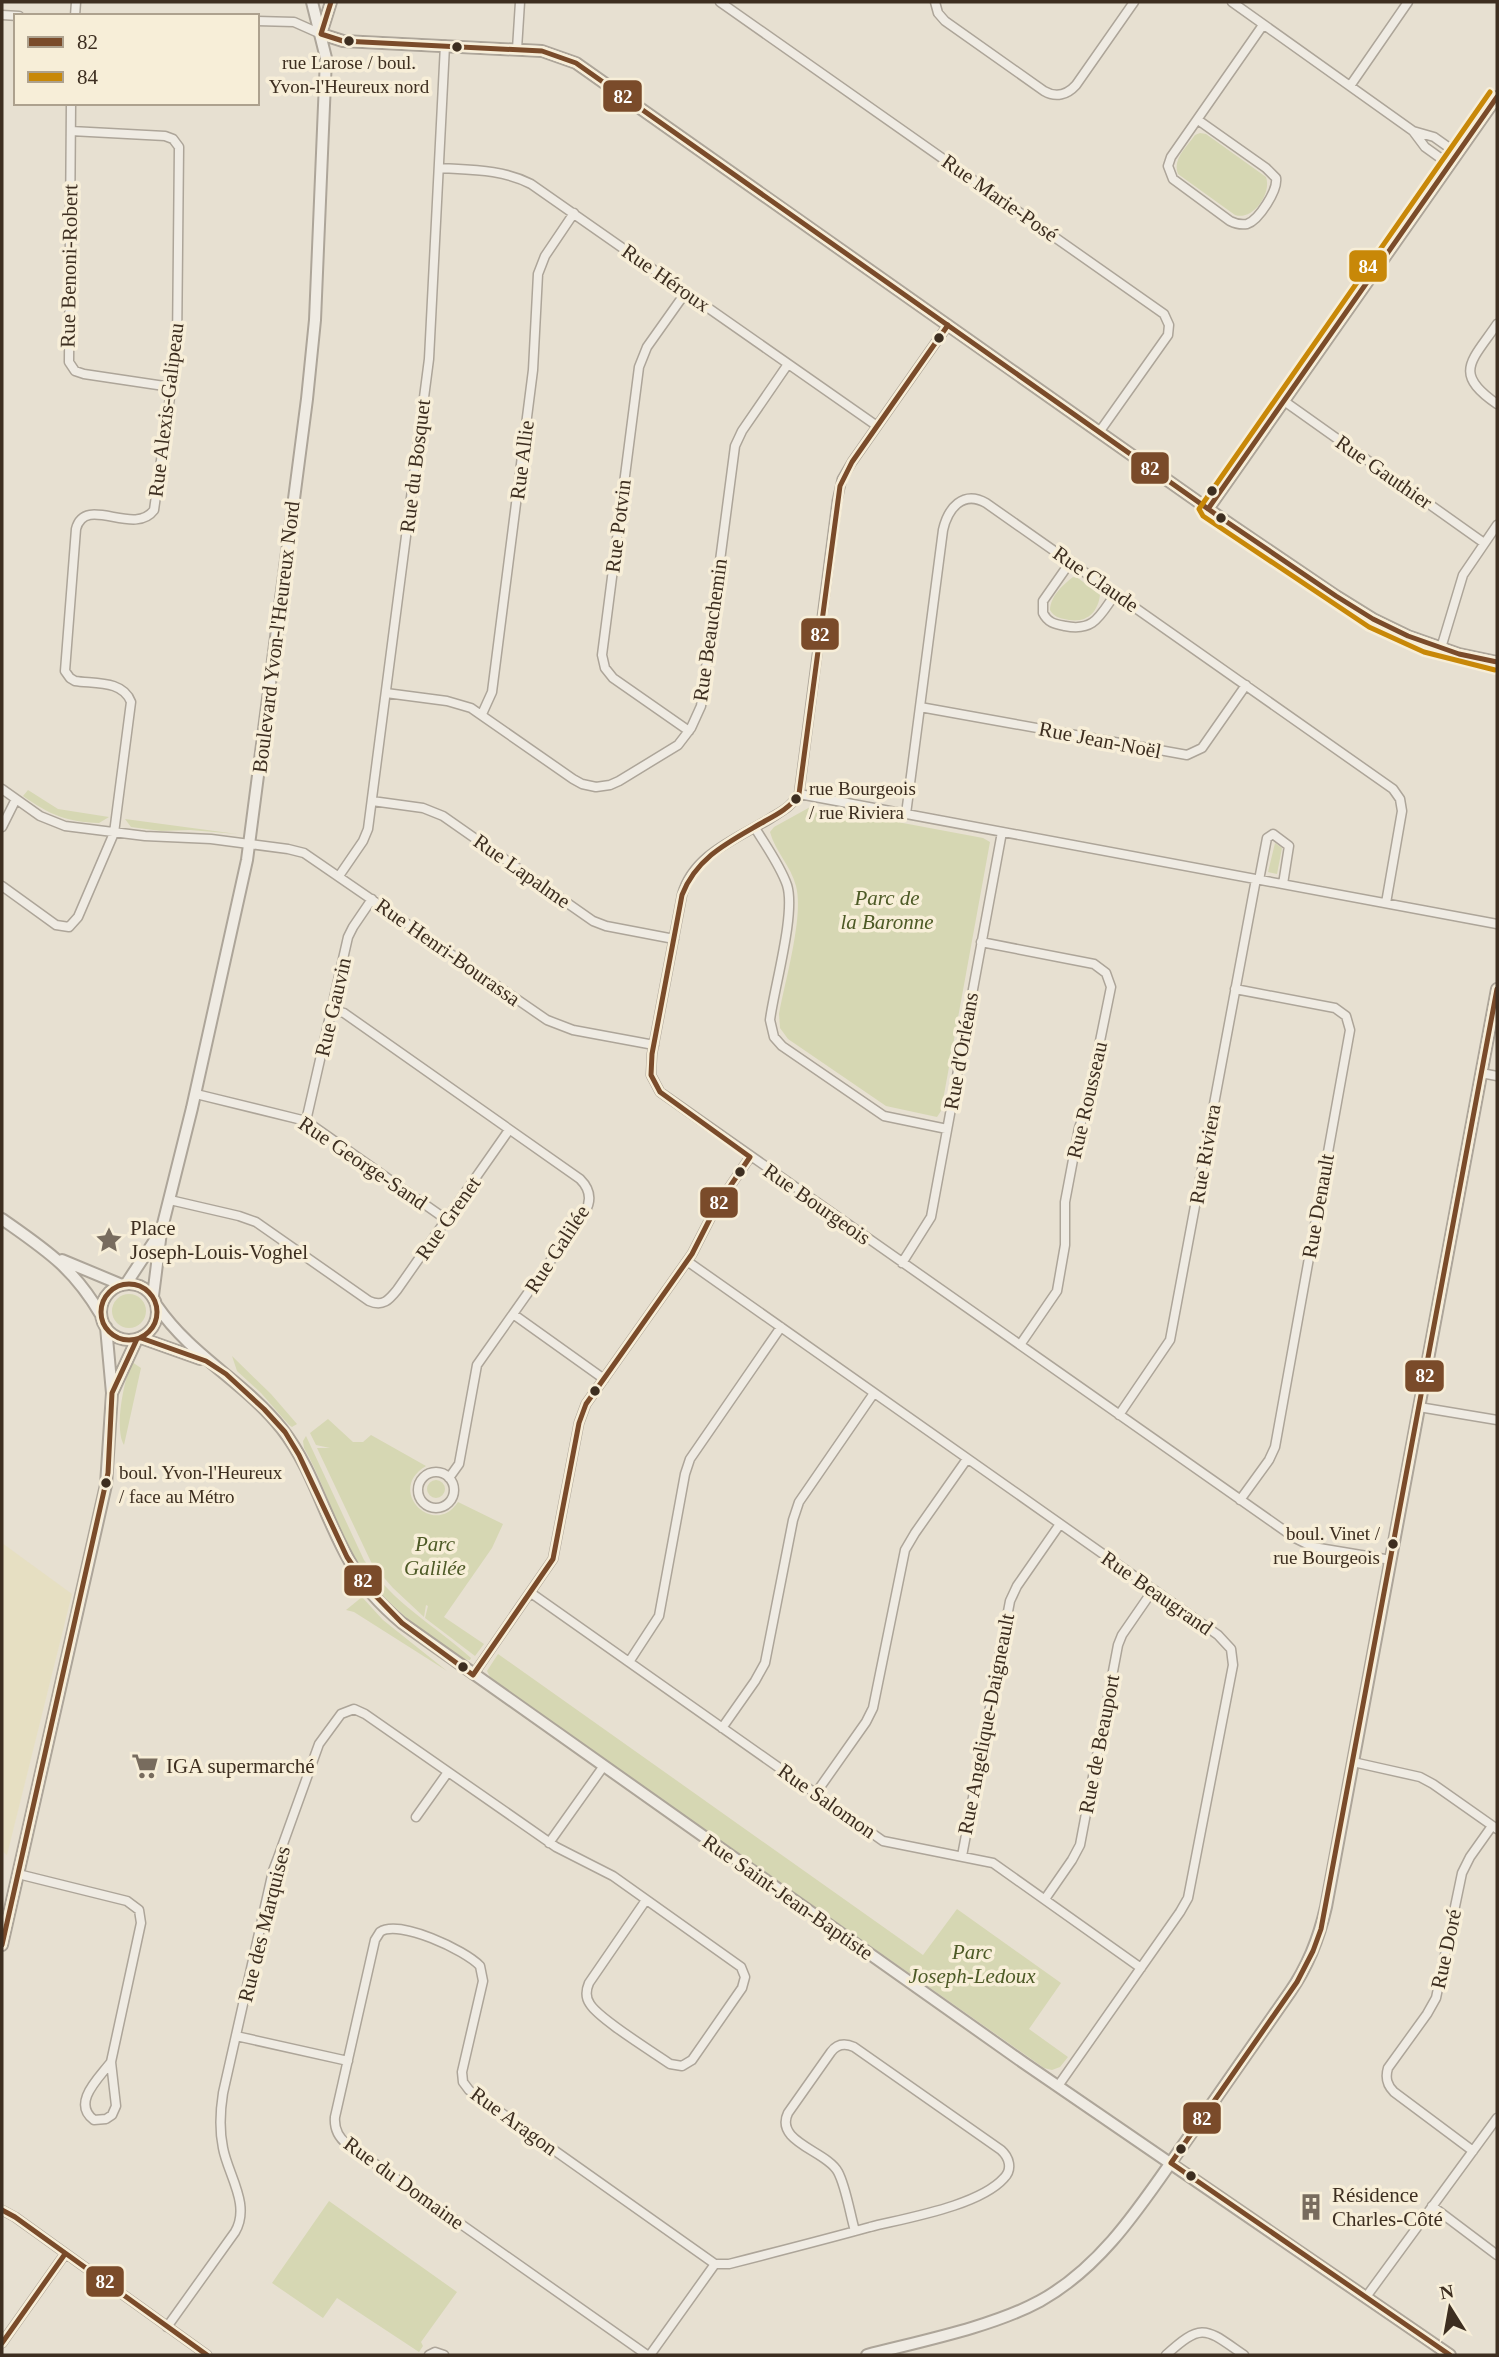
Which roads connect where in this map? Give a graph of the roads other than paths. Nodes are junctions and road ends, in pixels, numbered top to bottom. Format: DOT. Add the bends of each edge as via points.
graph roads {
  1 [pos="312,2"];
  2 [pos="331,2"];
  3 [pos="520,2"];
  4 [pos="720,2"];
  5 [pos="935,2"];
  6 [pos="1134,2"];
  7 [pos="1232,2"];
  8 [pos="1408,2"];
  9 [pos="259,21"];
  10 [pos="1263,25"];
  11 [pos="321,34"];
  12 [pos="445,46"];
  13 [pos="517,49"];
  14 [pos="1350,86"];
  15 [pos="1497,97"];
  16 [pos="71,105"];
  17 [pos="1198,120"];
  18 [pos="71,131"];
  19 [pos="1413,131"];
  20 [pos="1458,154"];
  21 [pos="1450,165"];
  22 [pos="439,168"];
  23 [pos="574,213"];
  24 [pos="686,292"];
  25 [pos="1497,324"];
  26 [pos="948,325"];
  27 [pos="788,364"];
  28 [pos="172,387"];
  29 [pos="1283,401"];
  30 [pos="1497,404"];
  31 [pos="877,426"];
  32 [pos="1100,431"];
  33 [pos="1208,509"];
  34 [pos="1497,525"];
  35 [pos="1484,543"];
  36 [pos="1071,561"];
  37 [pos="1116,593"];
  38 [pos="1441,648"];
  39 [pos="1497,662"];
  40 [pos="1246,685"];
  41 [pos="386,693"];
  42 [pos="920,707"];
  43 [pos="482,715"];
  44 [pos="689,731"];
  45 [pos="2,789"];
  46 [pos="799,794"];
  47 [pos="16,799"];
  48 [pos="372,801"];
  49 [pos="906,814"];
  50 [pos="2,827"];
  51 [pos="755,828"];
  52 [pos="114,832"];
  53 [pos="1002,832"];
  54 [pos="249,844"];
  55 [pos="339,876"];
  56 [pos="1258,880"];
  57 [pos="1283,884"];
  58 [pos="2,886"];
  59 [pos="372,899"];
  60 [pos="1386,903"];
  61 [pos="1497,923"];
  62 [pos="674,939"];
  63 [pos="981,942"];
  64 [pos="1236,989"];
  65 [pos="1497,989"];
  66 [pos="332,1010"];
  67 [pos="654,1045"];
  68 [pos="1481,1073"];
  69 [pos="1497,1076"];
  70 [pos="196,1094"];
  71 [pos="306,1121"];
  72 [pos="947,1129"];
  73 [pos="509,1130"];
  74 [pos="750,1157"];
  75 [pos="170,1200"];
  76 [pos="2,1219"];
  77 [pos="447,1220"];
  78 [pos="161,1232"];
  79 [pos="56,1257"];
  80 [pos="687,1261"];
  81 [pos="902,1263"];
  82 [pos="124,1284"];
  83 [pos="155,1301"];
  84 [pos="513,1314"];
  85 [pos="101,1315"];
  86 [pos="106,1327"];
  87 [pos="781,1327"];
  88 [pos="139,1339"];
  89 [pos="1020,1346"];
  90 [pos="206,1361"];
  91 [pos="604,1379"];
  92 [pos="112,1393"];
  93 [pos="874,1393"];
  94 [pos="1419,1407"];
  95 [pos="1119,1415"];
  96 [pos="1497,1420"];
  97 [pos="967,1459"];
  98 [pos="449,1478"];
  99 [pos="1240,1500"];
  100 [pos="1060,1524"];
  101 [pos="1391,1560"];
  102 [pos="1153,1590"];
  103 [pos="531,1593"];
  104 [pos="629,1662"];
  105 [pos="473,1675"];
  106 [pos="722,1728"];
  107 [pos="1353,1762"];
  108 [pos="603,1767"];
  109 [pos="448,1772"];
  110 [pos="816,1793"];
  111 [pos="416,1817"];
  112 [pos="1495,1827"];
  113 [pos="549,1843"];
  114 [pos="962,1856"];
  115 [pos="18,1874"];
  116 [pos="1045,1899"];
  117 [pos="646,1900"];
  118 [pos="384,1929"];
  119 [pos="2,1945"];
  120 [pos="1141,1968"];
  121 [pos="236,2036"];
  122 [pos="348,2061"];
  123 [pos="111,2062"];
  124 [pos="1058,2086"];
  125 [pos="1497,2118"];
  126 [pos="1473,2151"];
  127 [pos="1171,2163"];
  128 [pos="1432,2206"];
  129 [pos="2,2210"];
  130 [pos="855,2231"];
  131 [pos="65,2253"];
  132 [pos="1497,2255"];
  133 [pos="715,2264"];
  134 [pos="1366,2297"];
  135 [pos="167,2327"];
  136 [pos="2,2343"];
  137 [pos="207,2355"];
  138 [pos="648,2355"];
  139 [pos="867,2355"];
  140 [pos="1166,2355"];
  141 [pos="1244,2355"];
  142 [pos="1450,2355"];
  1 -- 11 [label="street, Boulevard Yvon-l'Heureux Nord"];
  2 -- 11 [label="street, Boulevard Yvon-l'Heureux Nord"];
  3 -- 13 [label="street"];
  4 -- 32 [label="street, Rue Marie-Posé" via="1164,314 1168,335"];
  5 -- 6 [label="street" via="945,21 1044,91 1058,95 1074,88"];
  7 -- 10 [label="street"];
  8 -- 14 [label="street"];
  9 -- 11 [label="street" via="294,22"];
  10 -- 14 [label="street"];
  10 -- 17 [label="street"];
  11 -- 12 [label="street" via="343,41"];
  11 -- 54 [label="street, Boulevard Yvon-l'Heureux Nord" via="326,82 313,339"];
  12 -- 13 [label="street"];
  12 -- 22 [label="street, Rue du Bosquet"];
  13 -- 26 [label="street" via="549,53 589,71"];
  14 -- 19 [label="street"];
  15 -- 20 [label="street"];
  16 -- 18 [label="street, Rue Benoni-Robert"];
  17 -- 17 [label="street" via="1170,160 1169,174 1230,221 1249,223 1276,190 1276,178"];
  18 -- 28 [label="street, Rue Benoni-Robert" via="69,362 84,374"];
  18 -- 28 [label="street, Rue Alexis-Galipeau" via="164,136 178,146 177,347"];
  19 -- 20 [label="street" via="1434,137"];
  19 -- 21 [label="street" via="1425,147"];
  20 -- 21 [label="street"];
  21 -- 29 [label="street"];
  22 -- 23 [label="street, Rue Héroux" via="510,175"];
  22 -- 41 [label="street, Rue du Bosquet" via="429,359"];
  23 -- 24 [label="street, Rue Héroux"];
  23 -- 43 [label="street, Rue Allie" via="538,274 533,370 492,692"];
  24 -- 27 [label="street, Rue Héroux"];
  24 -- 44 [label="street, Rue Potvin" via="647,347 639,367 602,655 612,678"];
  25 -- 30 [label="street" via="1472,362 1471,377 1477,390"];
  26 -- 31 [label="street"];
  26 -- 32 [label="street"];
  27 -- 31 [label="street, Rue Héroux"];
  27 -- 44 [label="street, Rue Beauchemin" via="735,446 702,703"];
  28 -- 52 [label="street, Rue Alexis-Galipeau" via="152,513 139,520 88,514 76,528 65,671 75,681 120,688 131,702"];
  29 -- 33 [label="street"];
  29 -- 35 [label="street, Rue Gauthier"];
  31 -- 46 [label="street" via="848,467 839,492"];
  32 -- 33 [label="street"];
  33 -- 38 [label="street" via="1356,609"];
  34 -- 35 [label="street"];
  35 -- 38 [label="street" via="1460,581"];
  36 -- 37 [label="street, Rue Claude"];
  36 -- 37 [label="street" via="1043,601 1050,622 1088,626"];
  36 -- 42 [label="street, Rue Claude" via="983,501 968,498 955,505 943,530"];
  37 -- 40 [label="street, Rue Claude"];
  38 -- 39 [label="street"];
  40 -- 42 [label="street, Rue Jean-Noël" via="1202,748 1187,755"];
  40 -- 60 [label="street, Rue Claude" via="1398,795 1402,815"];
  41 -- 43 [label="street, Rue Beauchemin" via="460,703"];
  41 -- 48 [label="street, Rue du Bosquet"];
  42 -- 49 [label="street, Rue Claude"];
  43 -- 44 [label="street, Rue Beauchemin" via="573,779 592,786 619,781 671,751"];
  45 -- 47 [label="street, Rue Henri-Bourassa"];
  46 -- 49 [label="street"];
  46 -- 51 [label="street, Rue Bourgeois" via="790,806"];
  47 -- 50 [label="street"];
  47 -- 52 [label="street, Rue Henri-Bourassa" via="58,824"];
  48 -- 55 [label="street, Rue du Bosquet" via="367,834"];
  48 -- 62 [label="street, Rue Lapalme" via="439,813 597,923"];
  49 -- 53 [label="street"];
  51 -- 62 [label="street, Rue Bourgeois" via="708,855 695,868 684,889"];
  51 -- 72 [label="street" via="785,880 790,901 769,1020 774,1037 884,1116"];
  52 -- 54 [label="street, Rue Henri-Bourassa"];
  52 -- 58 [label="street" via="72,926 56,925"];
  53 -- 56 [label="street"];
  53 -- 63 [label="street, Rue d'Orléans"];
  54 -- 55 [label="street, Rue Henri-Bourassa" via="299,852"];
  54 -- 70 [label="street, Boulevard Yvon-l'Heureux Nord"];
  55 -- 59 [label="street, Rue Henri-Bourassa"];
  56 -- 57 [label="street"];
  56 -- 57 [label="street, Rue Riviera" via="1268,836 1273,834 1289,846"];
  56 -- 64 [label="street, Rue Riviera"];
  57 -- 60 [label="street"];
  59 -- 66 [label="street, Rue Gauvin" via="348,937"];
  59 -- 67 [label="street, Rue Henri-Bourassa" via="554,1024"];
  60 -- 61 [label="street"];
  62 -- 67 [label="street, Rue Bourgeois"];
  63 -- 72 [label="street, Rue d'Orléans"];
  63 -- 89 [label="street, Rue Rousseau" via="1094,964 1106,973 1111,987 1065,1198 1065,1245 1057,1291"];
  64 -- 95 [label="street, Rue Riviera" via="1170,1340"];
  64 -- 99 [label="street, Rue Denault" via="1335,1008 1346,1016 1350,1030 1275,1447"];
  65 -- 68 [label="street"];
  66 -- 71 [label="street, Rue Gauvin"];
  66 -- 73 [label="street, Rue Galilée" via="344,1013"];
  67 -- 74 [label="street, Rue Bourgeois" via="651,1075 660,1092"];
  68 -- 69 [label="street"];
  68 -- 94 [label="street"];
  70 -- 71 [label="street, Rue George-Sand"];
  70 -- 75 [label="street, Boulevard Yvon-l'Heureux Nord"];
  71 -- 77 [label="street, Rue George-Sand"];
  72 -- 81 [label="street, Rue d'Orléans" via="931,1217"];
  73 -- 77 [label="street, Rue Grenet"];
  73 -- 84 [label="street, Rue Galilée" via="580,1179 590,1198 585,1212"];
  74 -- 80 [label="street" via="719,1201"];
  74 -- 81 [label="street, Rue Bourgeois"];
  75 -- 77 [label="street, Rue Grenet" via="256,1223 378,1304 397,1290"];
  75 -- 78 [label="street, Boulevard Yvon-l'Heureux Nord"];
  76 -- 79 [label="street"];
  78 -- 82 [label="street, Boulevard Yvon-l'Heureux Nord"];
  78 -- 83 [label="street, Boulevard Yvon-l'Heureux Nord"];
  79 -- 82 [label="street"];
  79 -- 85 [label="street"];
  80 -- 87 [label="street, Rue Beaugrand"];
  80 -- 91 [label="street"];
  81 -- 89 [label="street, Rue Bourgeois"];
  82 -- 83 [label="street" via="139,1285"];
  82 -- 85 [label="street" via="107,1295"];
  83 -- 88 [label="street" via="155,1324"];
  83 -- 90 [label="street, Rue Saint-Jean-Baptiste" via="175,1331"];
  84 -- 91 [label="street"];
  84 -- 98 [label="street, Rue Galilée" via="477,1365 458,1464"];
  85 -- 86 [label="street"];
  86 -- 88 [label="street" via="119,1338"];
  86 -- 92 [label="street"];
  87 -- 93 [label="street, Rue Beaugrand"];
  87 -- 104 [label="street" via="690,1459 659,1616"];
  88 -- 90 [label="street, Rue Saint-Jean-Baptiste"];
  88 -- 92 [label="street"];
  89 -- 95 [label="street, Rue Bourgeois"];
  90 -- 105 [label="street, Rue Saint-Jean-Baptiste" via="245,1391 285,1432 347,1557 371,1593 413,1632"];
  91 -- 103 [label="street" via="580,1418 554,1559"];
  92 -- 115 [label="street" via="103,1498"];
  93 -- 97 [label="street, Rue Beaugrand"];
  93 -- 106 [label="street" via="799,1502 765,1663"];
  94 -- 96 [label="street"];
  94 -- 101 [label="street"];
  95 -- 99 [label="street, Rue Bourgeois"];
  97 -- 100 [label="street, Rue Beaugrand"];
  97 -- 110 [label="street" via="905,1550 873,1708"];
  98 -- 98 [label="street, Rue Galilée" via="439,1472 424,1477 418,1490 422,1501 432,1507 446,1505 453,1494"];
  99 -- 101 [label="street, Rue Bourgeois" via="1308,1545"];
  100 -- 102 [label="street, Rue Beaugrand"];
  100 -- 114 [label="street, Rue Angelique-Daigneault" via="1010,1601"];
  101 -- 107 [label="street"];
  102 -- 116 [label="street, Rue de Beauport" via="1119,1640 1080,1845"];
  102 -- 120 [label="street, Rue Beaugrand" via="1224,1640 1233,1661 1190,1893"];
  103 -- 104 [label="street, Rue Salomon"];
  103 -- 105 [label="street"];
  104 -- 106 [label="street, Rue Salomon"];
  105 -- 108 [label="street, Rue Saint-Jean-Baptiste"];
  106 -- 110 [label="street, Rue Salomon"];
  107 -- 112 [label="street" via="1420,1777"];
  107 -- 127 [label="street" via="1326,1907 1313,1951 1290,1992"];
  108 -- 113 [label="street"];
  108 -- 124 [label="street, Rue Saint-Jean-Baptiste"];
  109 -- 111 [label="street"];
  109 -- 113 [label="street, Rue des Marquises"];
  109 -- 121 [label="street, Rue des Marquises" via="360,1710 339,1716 315,1752 273,1871"];
  110 -- 114 [label="street, Rue Salomon" via="886,1842"];
  112 -- 126 [label="street, Rue Doré" via="1462,1874 1436,1998 1386,2074 1394,2092"];
  113 -- 117 [label="street, Rue des Marquises"];
  114 -- 116 [label="street, Rue Salomon" via="998,1866"];
  115 -- 119 [label="street"];
  115 -- 123 [label="street" via="127,1900 139,1910 141,1923"];
  116 -- 120 [label="street, Rue Salomon"];
  117 -- 117 [label="street, Rue des Marquises" via="738,1965 745,1975 742,1988 692,2060 682,2066 670,2064 610,2022 587,1996 589,1983"];
  118 -- 122 [label="street, Rue du Domaine" via="376,1940"];
  118 -- 133 [label="street, Rue Aragon" via="396,1928 434,1940 480,1966 483,1982 462,2072 469,2090"];
  120 -- 124 [label="street, Rue Beaugrand"];
  121 -- 122 [label="street"];
  121 -- 135 [label="street, Rue des Marquises" via="220,2125 241,2220"];
  122 -- 138 [label="street, Rue du Domaine" via="335,2121 342,2140"];
  123 -- 123 [label="street" via="84,2101 94,2120 106,2119 116,2109"];
  124 -- 127 [label="street, Rue Saint-Jean-Baptiste"];
  125 -- 126 [label="street"];
  126 -- 128 [label="street"];
  127 -- 134 [label="street, Rue Saint-Jean-Baptiste"];
  127 -- 139 [label="street" via="1107,2248 1056,2291 997,2320"];
  128 -- 132 [label="street"];
  128 -- 134 [label="street"];
  129 -- 131 [label="street"];
  130 -- 130 [label="street" via="970,2200 1004,2179 1009,2164 1001,2150 854,2047 844,2045 831,2052 785,2124 790,2135 837,2170"];
  130 -- 133 [label="street"];
  131 -- 135 [label="street"];
  131 -- 136 [label="street"];
  133 -- 138 [label="street"];
  134 -- 142 [label="street, Rue Saint-Jean-Baptiste"];
  135 -- 137 [label="street"];
  140 -- 141 [label="street" via="1188,2336 1203,2332 1214,2334"];
}
